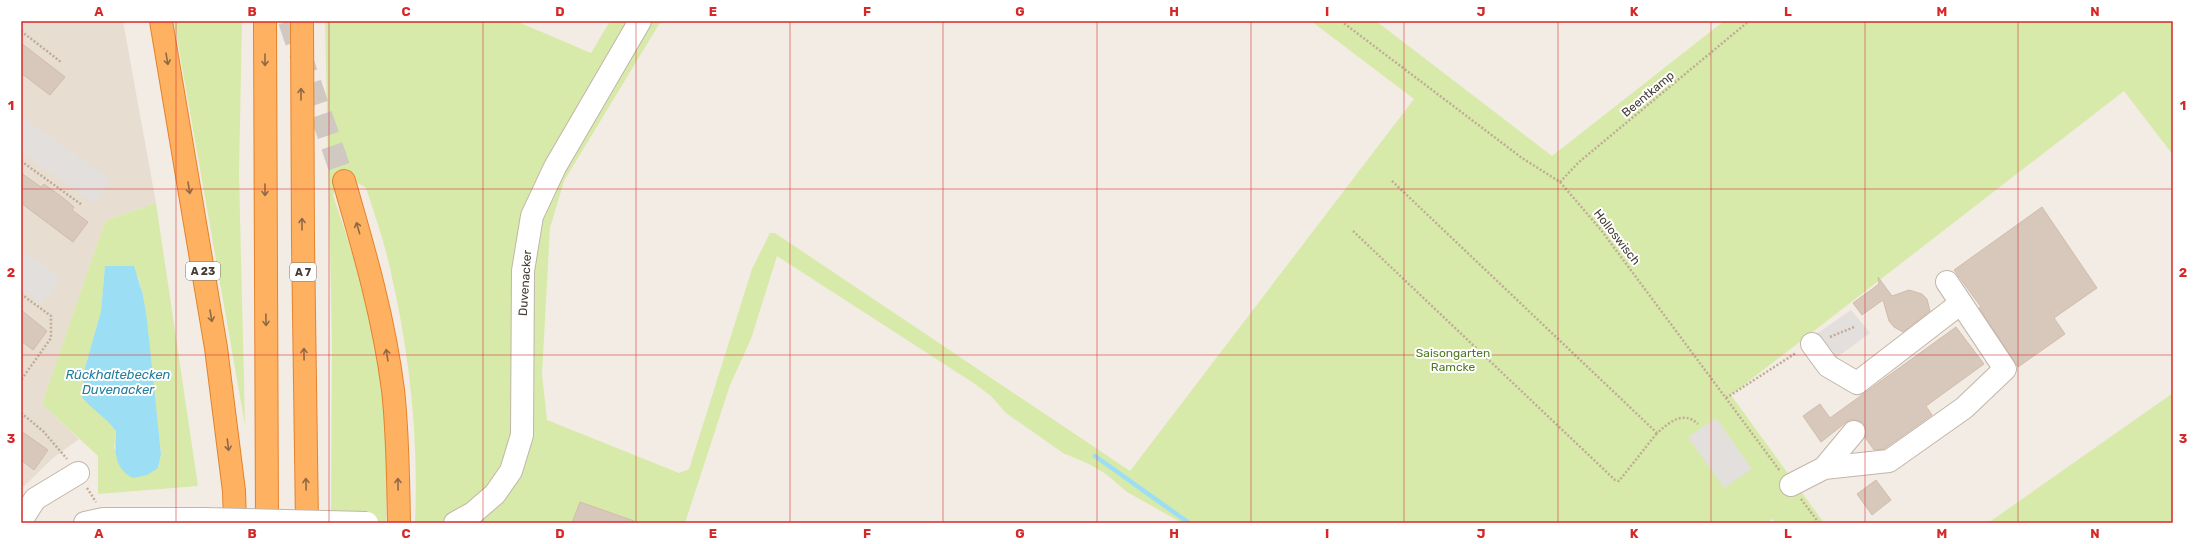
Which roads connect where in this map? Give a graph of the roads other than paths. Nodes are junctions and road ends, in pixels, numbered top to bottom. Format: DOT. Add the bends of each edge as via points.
graph roads {
  1 [pos="161,21"];
  2 [pos="265,21"];
  3 [pos="302,21"];
  4 [pos="640,21"];
  5 [pos="344,181"];
  6 [pos="1947,282"];
  7 [pos="1961,303"];
  8 [pos="1812,344"];
  9 [pos="1854,432"];
  10 [pos="1824,468"];
  11 [pos="78,473"];
  12 [pos="1791,485"];
  13 [pos="21,521"];
  14 [pos="85,523"];
  15 [pos="235,523"];
  16 [pos="267,523"];
  17 [pos="307,523"];
  18 [pos="367,523"];
  19 [pos="399,523"];
  20 [pos="455,523"];
  1 -- 15 [label="highway, A 23, one-way" via="216,348 234,491"];
  2 -- 16 [label="highway, one-way"];
  17 -- 3 [label="highway, A 7, one-way" via="302,242"];
  4 -- 20 [label="street, Duvenacker" via="555,167 532,216 523,271 522,435 511,472 495,494 472,514"];
  19 -- 5 [label="highway, one-way" via="394,406 384,332 370,269"];
  6 -- 7 [label="street"];
  7 -- 8 [label="street" via="1857,383 1828,366"];
  7 -- 10 [label="street" via="2005,369 1964,408 1889,461"];
  9 -- 10 [label="street"];
  10 -- 12 [label="street"];
  11 -- 13 [label="street" via="35,498"];
  14 -- 18 [label="street, bridge" via="103,519"];
}
